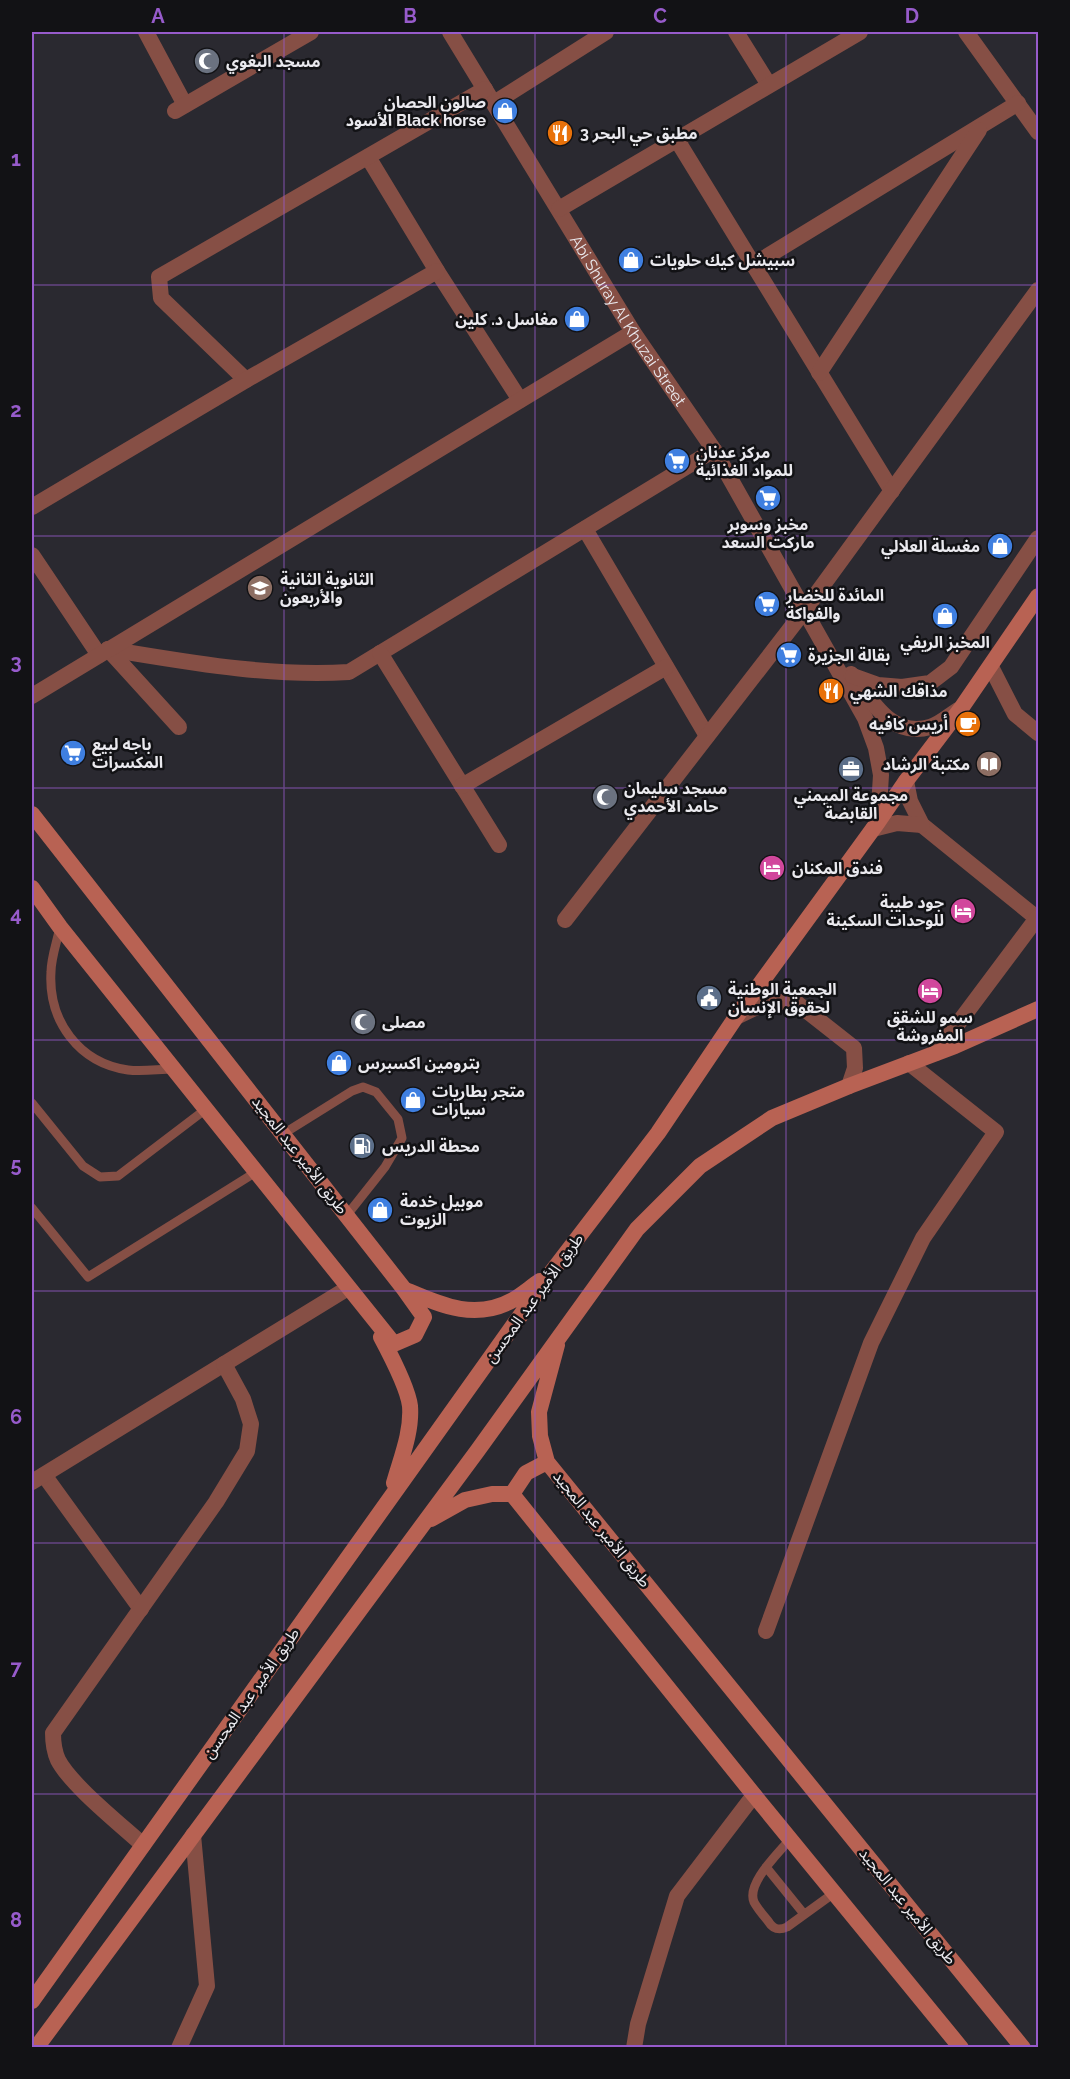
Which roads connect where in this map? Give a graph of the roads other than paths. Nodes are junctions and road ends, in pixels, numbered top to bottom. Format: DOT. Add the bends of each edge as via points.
graph roads {
  1 [pos="146,32"];
  2 [pos="311,32"];
  3 [pos="450,32"];
  4 [pos="606,32"];
  5 [pos="736,32"];
  6 [pos="860,32"];
  7 [pos="966,32"];
  8 [pos="292,36"];
  9 [pos="769,85"];
  10 [pos="490,96"];
  11 [pos="1018,103"];
  12 [pos="1036,124"];
  13 [pos="982,125"];
  14 [pos="677,140"];
  15 [pos="368,157"];
  16 [pos="559,209"];
  17 [pos="753,265"];
  18 [pos="437,271"];
  19 [pos="1038,290"];
  20 [pos="633,332"];
  21 [pos="819,373"];
  22 [pos="246,380"];
  23 [pos="520,400"];
  24 [pos="714,450"];
  25 [pos="892,491"];
  26 [pos="32,507"];
  27 [pos="585,529"];
  28 [pos="1038,538"];
  29 [pos="32,555"];
  30 [pos="1038,596"];
  31 [pos="804,611"];
  32 [pos="104,652"];
  33 [pos="380,653"];
  34 [pos="666,667"];
  35 [pos="991,667"];
  36 [pos="853,676"];
  37 [pos="32,696"];
  38 [pos="962,707"];
  39 [pos="179,727"];
  40 [pos="1038,733"];
  41 [pos="707,736"];
  42 [pos="906,781"];
  43 [pos="462,786"];
  44 [pos="32,814"];
  45 [pos="922,825"];
  46 [pos="875,826"];
  47 [pos="499,845"];
  48 [pos="32,888"];
  49 [pos="1038,918"];
  50 [pos="565,920"];
  51 [pos="60,927"];
  52 [pos="1038,1010"];
  53 [pos="736,1017"];
  54 [pos="936,1053"];
  55 [pos="909,1063"];
  56 [pos="174,1068"];
  57 [pos="849,1086"];
  58 [pos="32,1103"];
  59 [pos="206,1109"];
  60 [pos="283,1134"];
  61 [pos="256,1172"];
  62 [pos="32,1208"];
  63 [pos="347,1215"];
  64 [pos="550,1274"];
  65 [pos="348,1288"];
  66 [pos="404,1289"];
  67 [pos="370,1314"];
  68 [pos="560,1334"];
  69 [pos="224,1364"];
  70 [pos="547,1462"];
  71 [pos="38,1478"];
  72 [pos="512,1494"];
  73 [pos="389,1498"];
  74 [pos="425,1522"];
  75 [pos="141,1609"];
  76 [pos="766,1630"];
  77 [pos="754,1795"];
  78 [pos="193,1835"];
  79 [pos="790,1839"];
  80 [pos="143,1845"];
  81 [pos="766,1867"];
  82 [pos="834,1893"];
  83 [pos="804,1914"];
  84 [pos="32,2001"];
  85 [pos="36,2048"];
  86 [pos="179,2048"];
  87 [pos="634,2048"];
  88 [pos="961,2048"];
  89 [pos="1023,2048"];
  1 -- 8 [label="street" via="180,108"];
  2 -- 8 [label="street"];
  3 -- 10 [label="street, Abi Shuray Al Khuzai Street"];
  4 -- 10 [label="street"];
  5 -- 9 [label="street"];
  6 -- 9 [label="street"];
  7 -- 11 [label="street"];
  9 -- 14 [label="street"];
  10 -- 15 [label="street"];
  10 -- 16 [label="street, Abi Shuray Al Khuzai Street"];
  11 -- 12 [label="street"];
  11 -- 13 [label="street"];
  13 -- 17 [label="street"];
  13 -- 21 [label="street"];
  14 -- 16 [label="street"];
  14 -- 17 [label="street"];
  15 -- 18 [label="street"];
  15 -- 22 [label="street" via="159,277 161,298"];
  16 -- 20 [label="street, Abi Shuray Al Khuzai Street"];
  17 -- 21 [label="street"];
  18 -- 22 [label="street"];
  18 -- 23 [label="street"];
  19 -- 25 [label="street"];
  20 -- 23 [label="street"];
  20 -- 24 [label="street, Abi Shuray Al Khuzai Street"];
  21 -- 25 [label="street"];
  22 -- 26 [label="street"];
  23 -- 32 [label="street"];
  24 -- 27 [label="street"];
  24 -- 31 [label="street, Abi Shuray Al Khuzai Street"];
  25 -- 31 [label="street"];
  27 -- 33 [label="street"];
  27 -- 34 [label="street"];
  28 -- 36 [label="street" via="951,667 930,683 894,687"];
  29 -- 32 [label="street"];
  30 -- 35 [label="main road, طريق الأمير عبد المحسن"];
  31 -- 36 [label="street"];
  31 -- 41 [label="street"];
  31 -- 46 [label="street" via="865,718 876,747 881,775"];
  32 -- 33 [label="street" via="220,667 317,674 349,672"];
  32 -- 37 [label="street"];
  32 -- 39 [label="street"];
  33 -- 43 [label="street"];
  34 -- 41 [label="street"];
  34 -- 43 [label="street"];
  35 -- 38 [label="main road, طريق الأمير عبد المحسن"];
  35 -- 40 [label="street" via="1015,714"];
  36 -- 38 [label="street" via="892,723 912,730 933,727"];
  38 -- 42 [label="main road, طريق الأمير عبد المحسن"];
  41 -- 50 [label="street"];
  42 -- 45 [label="street" via="910,801"];
  42 -- 46 [label="main road, طريق الأمير عبد المحسن"];
  43 -- 47 [label="street"];
  44 -- 60 [label="main road, طريق الأمير عبد المجيد"];
  45 -- 46 [label="street"];
  45 -- 49 [label="street"];
  46 -- 53 [label="main road, طريق الأمير عبد المحسن"];
  48 -- 51 [label="main road, طريق الأمير عبد المجيد"];
  49 -- 54 [label="street"];
  51 -- 56 [label="main road, طريق الأمير عبد المجيد"];
  51 -- 56 [label="lane" via="51,971 52,1003 67,1035 85,1054 105,1064 129,1070"];
  52 -- 54 [label="main road"];
  53 -- 57 [label="street" via="759,1006 793,1000 854,1048 855,1068"];
  53 -- 64 [label="main road, طريق الأمير عبد المحسن" via="657,1133"];
  54 -- 55 [label="main road"];
  55 -- 57 [label="main road"];
  55 -- 76 [label="street" via="996,1132 923,1238 871,1343"];
  56 -- 59 [label="main road, طريق الأمير عبد المجيد"];
  57 -- 68 [label="main road" via="772,1118 700,1166 637,1230"];
  58 -- 59 [label="lane" via="83,1166 100,1177 118,1176"];
  59 -- 61 [label="main road, طريق الأمير عبد المجيد"];
  60 -- 63 [label="main road, طريق الأمير عبد المجيد"];
  60 -- 63 [label="lane" via="363,1087 376,1092 398,1119 402,1138"];
  61 -- 62 [label="lane" via="88,1277"];
  61 -- 65 [label="main road, طريق الأمير عبد المجيد"];
  63 -- 66 [label="main road, طريق الأمير عبد المجيد"];
  64 -- 66 [label="main road" via="512,1301 487,1309 459,1310"];
  64 -- 73 [label="main road, طريق الأمير عبد المحسن"];
  65 -- 67 [label="main road, طريق الأمير عبد المجيد"];
  65 -- 69 [label="street"];
  66 -- 67 [label="main road, طريق الأمير عبد المجيد" via="424,1317 415,1335 394,1344"];
  67 -- 73 [label="main road" via="410,1405 407,1440"];
  68 -- 70 [label="main road" via="539,1412"];
  68 -- 74 [label="main road"];
  69 -- 71 [label="street"];
  69 -- 75 [label="street" via="251,1424 247,1451"];
  70 -- 72 [label="main road, طريق الأمير عبد المجيد" via="526,1473"];
  70 -- 89 [label="main road, طريق الأمير عبد المجيد"];
  71 -- 75 [label="street"];
  72 -- 74 [label="main road" via="465,1500"];
  72 -- 77 [label="main road"];
  73 -- 80 [label="main road, طريق الأمير عبد المحسن"];
  74 -- 78 [label="main road"];
  75 -- 80 [label="street" via="64,1715 53,1733 53,1743 69,1776"];
  77 -- 79 [label="main road"];
  77 -- 87 [label="street" via="677,1896"];
  78 -- 85 [label="main road"];
  78 -- 86 [label="street" via="207,1986"];
  79 -- 81 [label="lane"];
  79 -- 82 [label="main road"];
  80 -- 84 [label="main road, طريق الأمير عبد المحسن"];
  81 -- 83 [label="lane"];
  81 -- 83 [label="lane" via="752,1894 772,1927 783,1929"];
  82 -- 83 [label="lane"];
  82 -- 88 [label="main road"];
}
